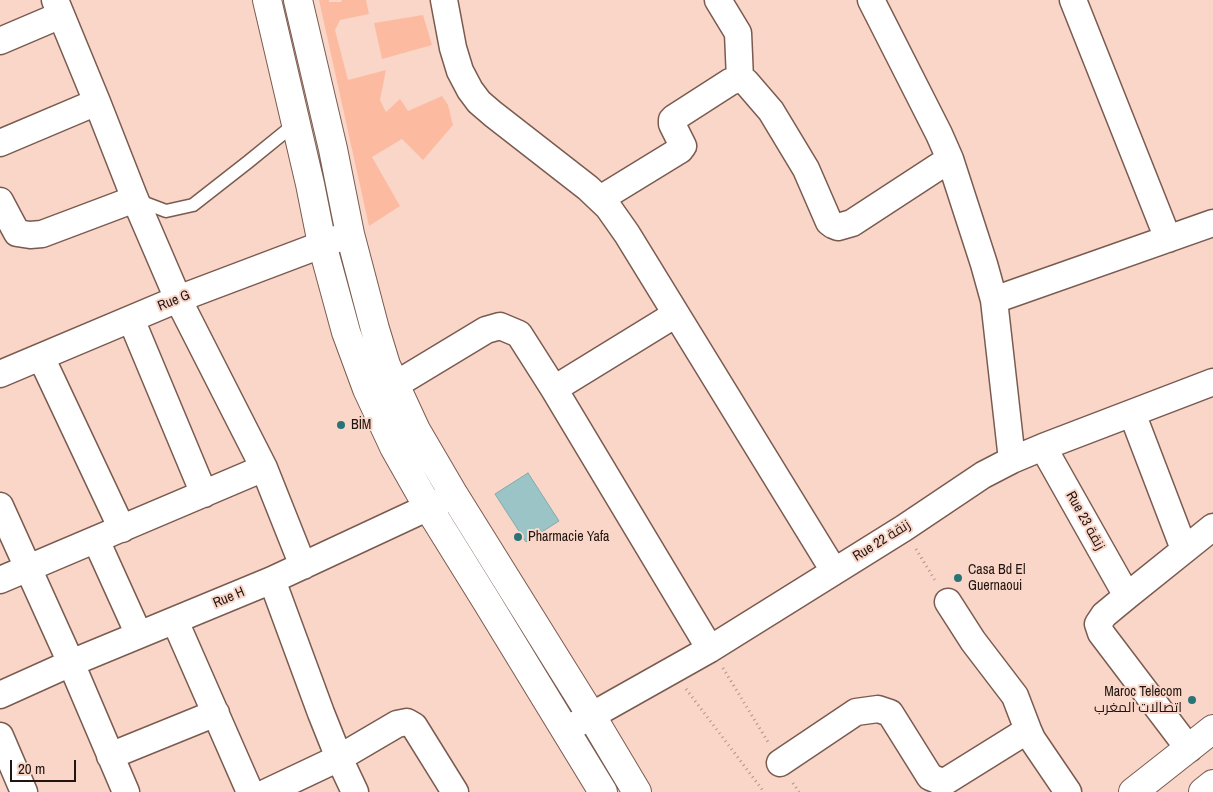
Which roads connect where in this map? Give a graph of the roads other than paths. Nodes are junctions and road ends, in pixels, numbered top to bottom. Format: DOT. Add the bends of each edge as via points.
graph roads {
  1 [pos="267,0"];
  2 [pos="298,0"];
  3 [pos="444,0"];
  4 [pos="718,0"];
  5 [pos="871,0"];
  6 [pos="1073,0"];
  7 [pos="58,8"];
  8 [pos="0,41"];
  9 [pos="740,79"];
  10 [pos="97,102"];
  11 [pos="296,123"];
  12 [pos="0,143"];
  13 [pos="950,159"];
  14 [pos="134,199"];
  15 [pos="600,199"];
  16 [pos="0,201"];
  17 [pos="1213,224"];
  18 [pos="350,234"];
  19 [pos="1168,239"];
  20 [pos="322,244"];
  21 [pos="178,299"];
  22 [pos="994,300"];
  23 [pos="676,314"];
  24 [pos="131,319"];
  25 [pos="41,357"];
  26 [pos="0,374"];
  27 [pos="1213,382"];
  28 [pos="395,385"];
  29 [pos="554,390"];
  30 [pos="1132,413"];
  31 [pos="1043,447"];
  32 [pos="1012,460"];
  33 [pos="264,468"];
  34 [pos="204,494"];
  35 [pos="454,495"];
  36 [pos="0,506"];
  37 [pos="428,507"];
  38 [pos="1213,527"];
  39 [pos="122,529"];
  40 [pos="96,540"];
  41 [pos="1184,550"];
  42 [pos="303,566"];
  43 [pos="28,569"];
  44 [pos="834,571"];
  45 [pos="0,580"];
  46 [pos="272,580"];
  47 [pos="1126,596"];
  48 [pos="948,602"];
  49 [pos="175,621"];
  50 [pos="139,635"];
  51 [pos="710,649"];
  52 [pos="71,663"];
  53 [pos="0,695"];
  54 [pos="216,713"];
  55 [pos="591,715"];
  56 [pos="1213,729"];
  57 [pos="566,730"];
  58 [pos="1028,730"];
  59 [pos="0,736"];
  60 [pos="1188,748"];
  61 [pos="110,756"];
  62 [pos="339,758"];
  63 [pos="780,762"];
  64 [pos="1213,784"];
  65 [pos="24,792"];
  66 [pos="126,792"];
  67 [pos="250,792"];
  68 [pos="267,792"];
  69 [pos="355,792"];
  70 [pos="455,792"];
  71 [pos="603,792"];
  72 [pos="637,792"];
  73 [pos="1068,792"];
  74 [pos="1134,792"];
  75 [pos="1203,792"];
  1 -- 11 [label="main road"];
  2 -- 18 [label="main road"];
  3 -- 15 [label="street" via="460,71 479,102"];
  4 -- 9 [label="street" via="738,33"];
  5 -- 13 [label="street"];
  6 -- 19 [label="street"];
  7 -- 8 [label="street"];
  7 -- 10 [label="street"];
  9 -- 13 [label="street" via="771,111 806,169 829,222 838,227 852,223"];
  9 -- 15 [label="street" via="730,82 672,120 683,146 680,150"];
  10 -- 12 [label="street"];
  10 -- 14 [label="street"];
  11 -- 14 [label="lane" via="193,206 166,211"];
  11 -- 20 [label="main road"];
  13 -- 22 [label="street"];
  14 -- 16 [label="street" via="42,234 30,235 17,233"];
  14 -- 21 [label="street"];
  15 -- 23 [label="street" via="628,234"];
  17 -- 19 [label="street"];
  18 -- 20 [label="street, Rue G"];
  18 -- 28 [label="main road" via="375,329"];
  19 -- 22 [label="street"];
  20 -- 21 [label="street, Rue G"];
  20 -- 37 [label="main road" via="346,332 367,390"];
  21 -- 24 [label="street, Rue G"];
  21 -- 33 [label="street"];
  22 -- 32 [label="street"];
  23 -- 29 [label="street"];
  23 -- 44 [label="street"];
  24 -- 25 [label="street, Rue G"];
  24 -- 34 [label="street"];
  25 -- 26 [label="street, Rue G"];
  25 -- 39 [label="street"];
  27 -- 30 [label="street, Rue 22 زنقة"];
  28 -- 29 [label="street" via="486,330 500,326 519,334"];
  28 -- 35 [label="main road" via="416,430"];
  29 -- 51 [label="street"];
  30 -- 31 [label="street, Rue 22 زنقة"];
  30 -- 41 [label="street"];
  31 -- 32 [label="street, Rue 22 زنقة"];
  31 -- 47 [label="street, Rue 23 زنقة"];
  32 -- 44 [label="street, Rue 22 زنقة" via="983,475"];
  33 -- 34 [label="street"];
  33 -- 42 [label="street"];
  34 -- 39 [label="street"];
  35 -- 37 [label="street, Rue H"];
  35 -- 55 [label="main road"];
  36 -- 43 [label="street"];
  37 -- 42 [label="street, Rue H"];
  37 -- 57 [label="main road"];
  38 -- 41 [label="street"];
  39 -- 40 [label="street"];
  40 -- 43 [label="street"];
  40 -- 50 [label="street"];
  41 -- 47 [label="street"];
  42 -- 46 [label="street, Rue H"];
  43 -- 45 [label="street"];
  43 -- 52 [label="street"];
  44 -- 51 [label="street, Rue 22 زنقة"];
  46 -- 49 [label="street, Rue H"];
  46 -- 62 [label="street"];
  47 -- 60 [label="street" via="1098,624 1101,633"];
  48 -- 58 [label="street" via="1015,696"];
  49 -- 50 [label="street, Rue H"];
  49 -- 54 [label="street"];
  50 -- 52 [label="street, Rue H"];
  51 -- 55 [label="street, Rue 22 زنقة"];
  52 -- 53 [label="street, Rue H"];
  52 -- 61 [label="street"];
  54 -- 61 [label="street"];
  54 -- 67 [label="street"];
  55 -- 57 [label="street, Rue 22 زنقة"];
  55 -- 72 [label="main road"];
  56 -- 60 [label="main road"];
  57 -- 71 [label="main road"];
  58 -- 63 [label="street" via="946,781 930,777 890,713 878,709 856,712"];
  58 -- 73 [label="street"];
  59 -- 65 [label="street"];
  60 -- 74 [label="main road"];
  61 -- 66 [label="street"];
  62 -- 68 [label="street"];
  62 -- 69 [label="street"];
  62 -- 70 [label="street" via="397,724 407,722 414,726"];
  64 -- 75 [label="main road"];
}
